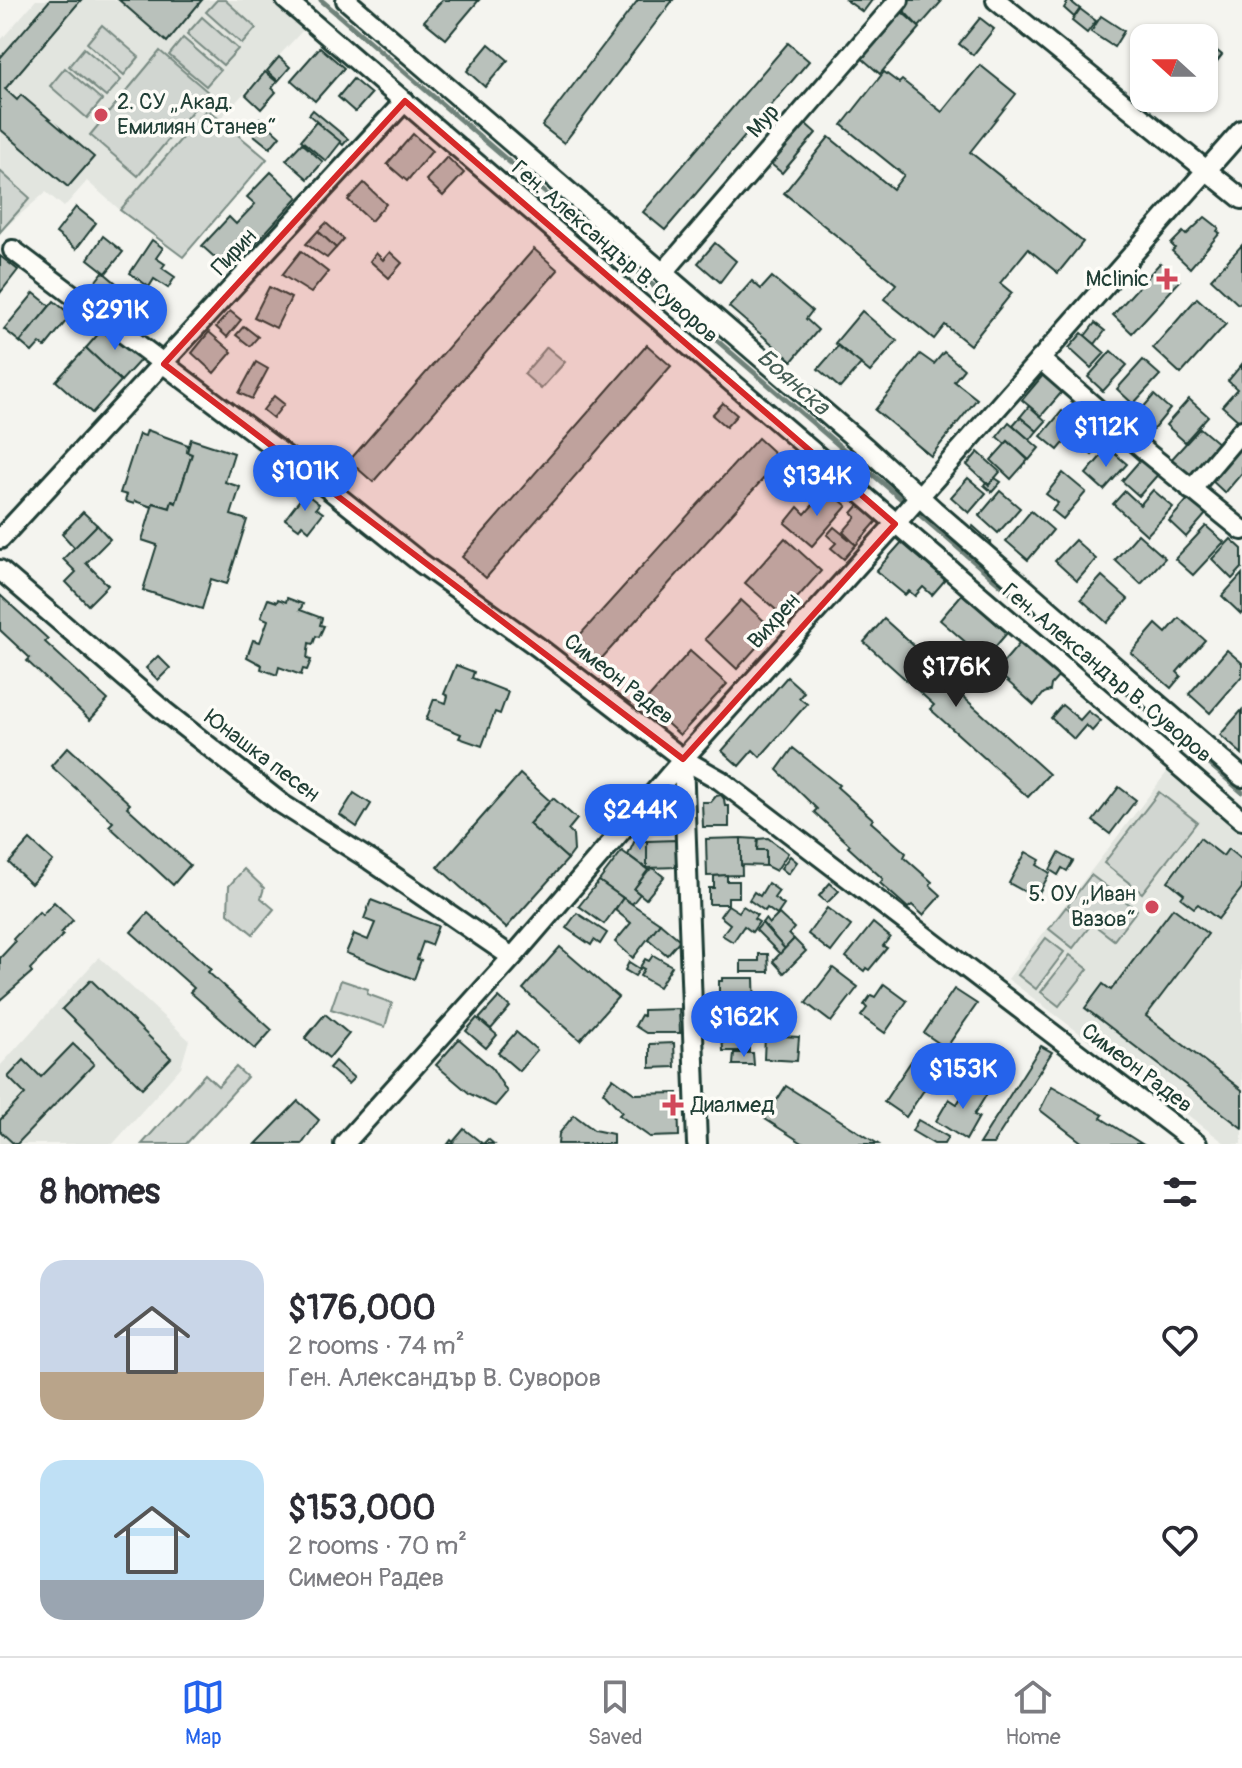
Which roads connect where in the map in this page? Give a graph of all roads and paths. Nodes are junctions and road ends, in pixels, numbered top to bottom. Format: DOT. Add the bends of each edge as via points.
graph roads {
  1 [pos="286,0"];
  2 [pos="346,0"];
  3 [pos="899,0"];
  4 [pos="996,0"];
  5 [pos="405,101"];
  6 [pos="1242,130"];
  7 [pos="1207,170"];
  8 [pos="1242,199"];
  9 [pos="13,250"];
  10 [pos="663,273"];
  11 [pos="1040,359"];
  12 [pos="164,364"];
  13 [pos="1242,430"];
  14 [pos="1191,490"];
  15 [pos="918,496"];
  16 [pos="895,524"];
  17 [pos="1242,530"];
  18 [pos="0,539"];
  19 [pos="0,570"];
  20 [pos="683,759"];
  21 [pos="1242,777"];
  22 [pos="1242,820"];
  23 [pos="512,957"];
  24 [pos="344,1144"];
  25 [pos="697,1144"];
  26 [pos="1197,1144"];
  1 -- 5 [label="street, Ген. Александър В. Суворов"];
  2 -- 10 [label="street, Ген. Александър В. Суворов"];
  3 -- 10 [label="street, Мур"];
  4 -- 7 [label="street"];
  5 -- 12 [label="street, Пирин"];
  5 -- 16 [label="street, Ген. Александър В. Суворов"];
  6 -- 7 [label="street, Вихрен"];
  7 -- 8 [label="street"];
  7 -- 11 [label="street, Вихрен"];
  9 -- 12 [label="street, Симеон Радев"];
  10 -- 15 [label="street, Ген. Александър В. Суворов"];
  11 -- 14 [label="street"];
  11 -- 15 [label="street, Вихрен"];
  12 -- 18 [label="street, Пирин"];
  12 -- 20 [label="street, Симеон Радев"];
  13 -- 14 [label="street"];
  14 -- 17 [label="street"];
  15 -- 16 [label="street, Вихрен"];
  15 -- 21 [label="street, Ген. Александър В. Суворов"];
  16 -- 20 [label="street, Вихрен"];
  16 -- 22 [label="street, Ген. Александър В. Суворов"];
  19 -- 23 [label="street, Юнашка песен" via="282,804"];
  20 -- 23 [label="street, Вихрен"];
  20 -- 25 [label="street"];
  20 -- 26 [label="street, Симеон Радев" via="720,780"];
  23 -- 24 [label="street, Вихрен"];
}
